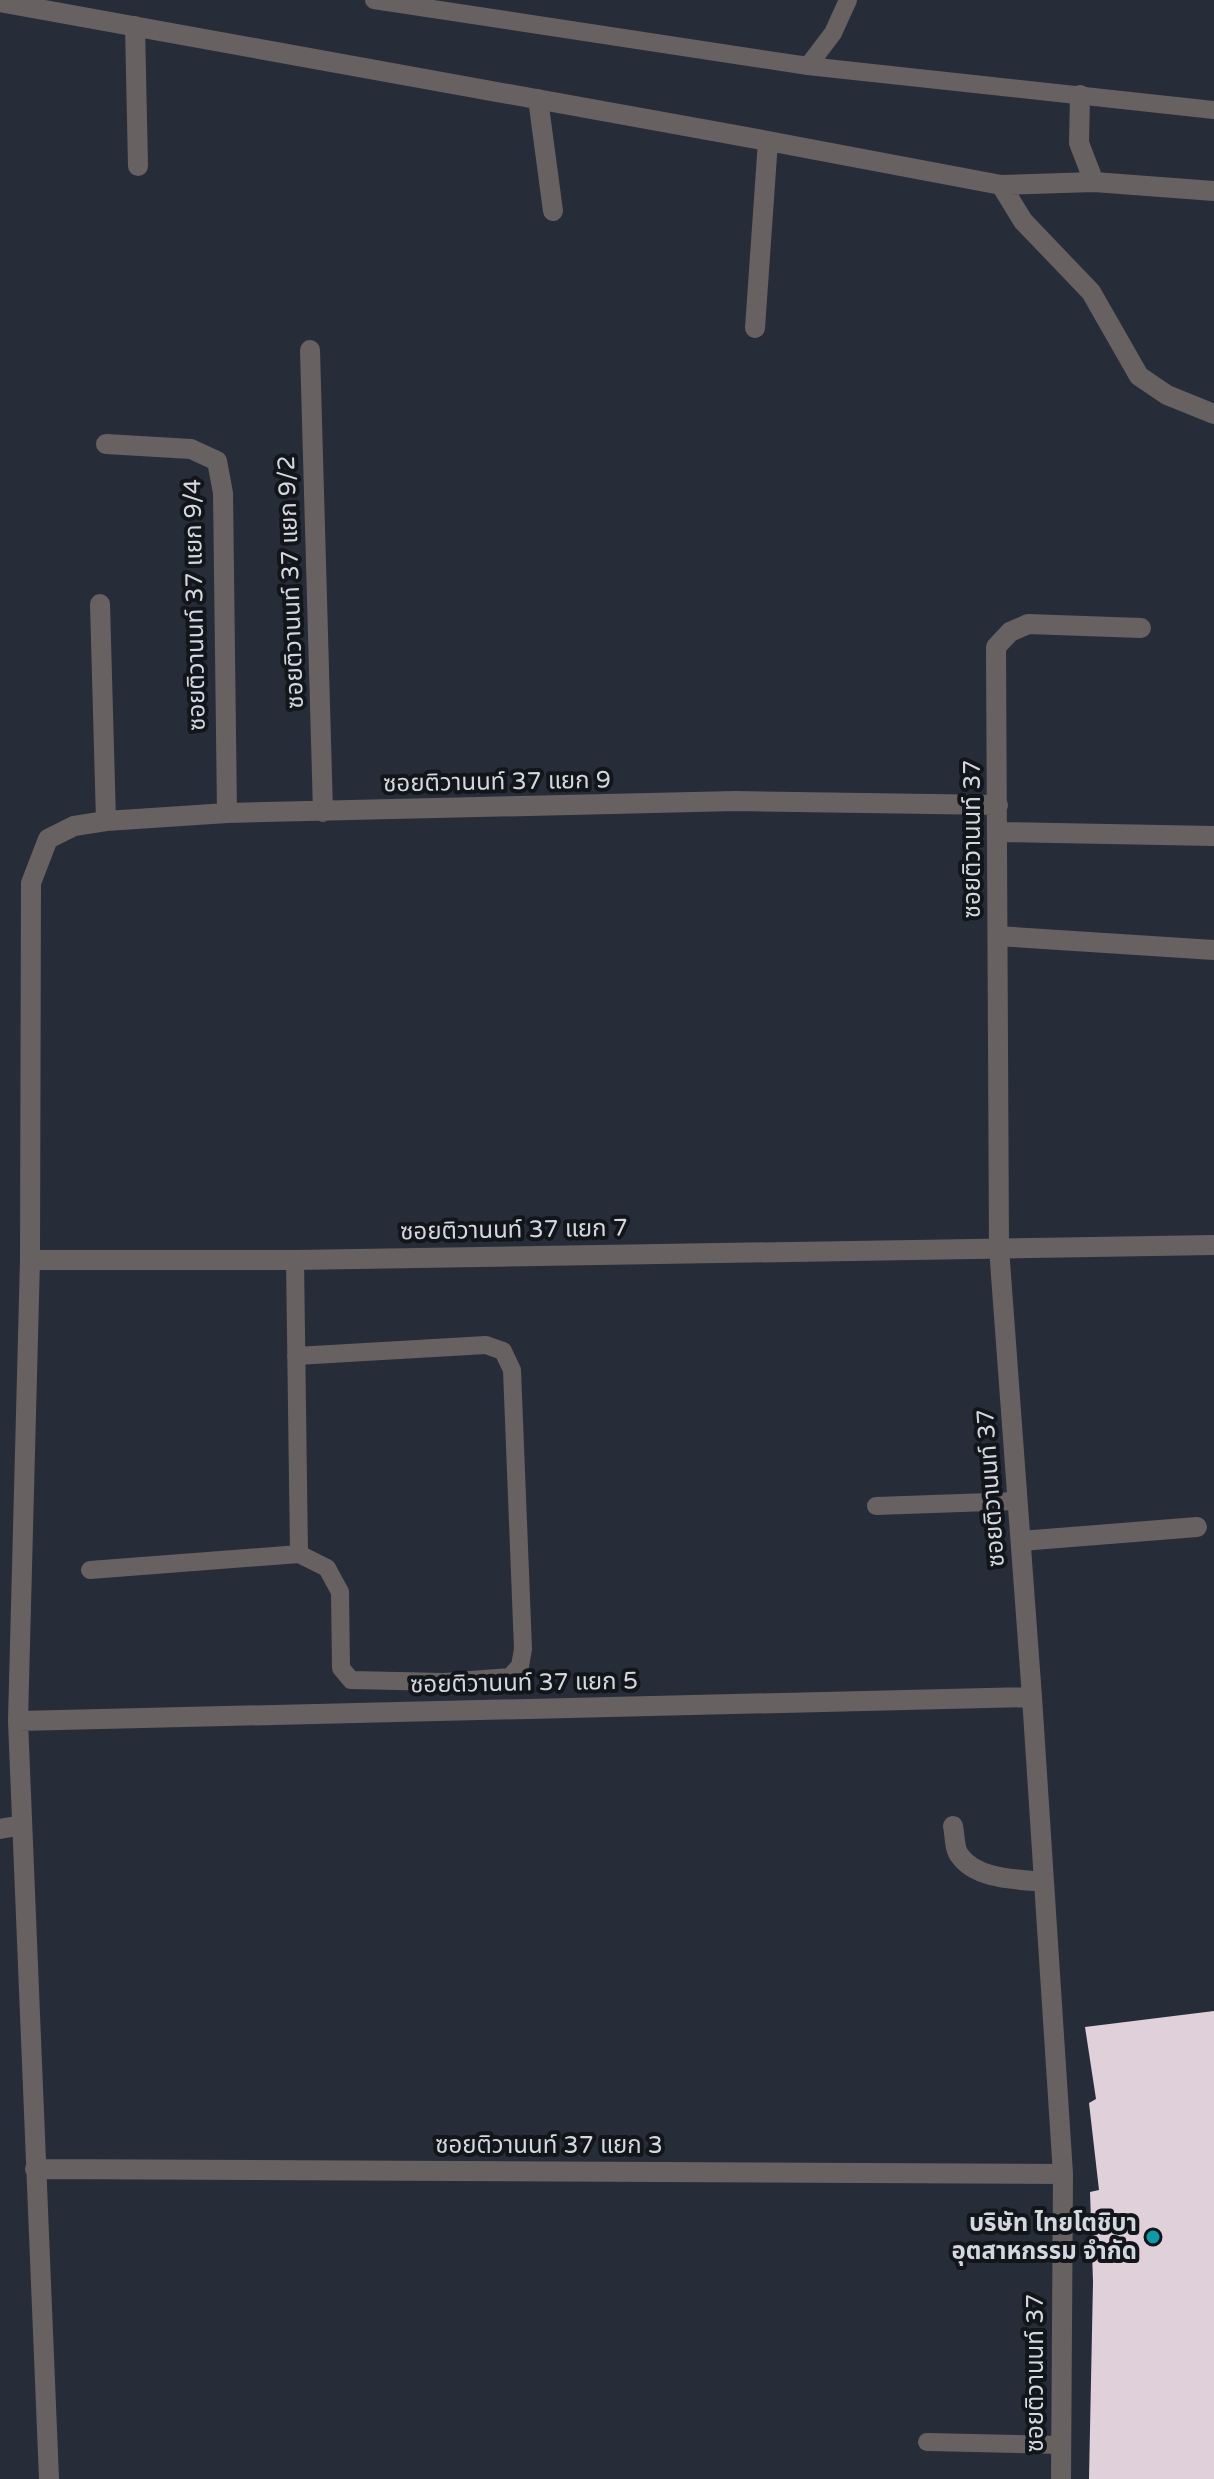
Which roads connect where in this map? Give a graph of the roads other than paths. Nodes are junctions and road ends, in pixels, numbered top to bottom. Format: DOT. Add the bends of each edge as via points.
graph roads {
  1 [pos="374,0"];
  2 [pos="848,0"];
  3 [pos="0,2"];
  4 [pos="135,26"];
  5 [pos="808,66"];
  6 [pos="1080,95"];
  7 [pos="538,99"];
  8 [pos="1214,110"];
  9 [pos="768,141"];
  10 [pos="138,166"];
  11 [pos="1094,182"];
  12 [pos="1001,185"];
  13 [pos="1214,191"];
  14 [pos="553,211"];
  15 [pos="755,328"];
  16 [pos="310,350"];
  17 [pos="1214,414"];
  18 [pos="106,444"];
  19 [pos="100,604"];
  20 [pos="1141,628"];
  21 [pos="998,805"];
  22 [pos="323,812"];
  23 [pos="227,813"];
  24 [pos="106,821"];
  25 [pos="998,832"];
  26 [pos="1214,836"];
  27 [pos="998,936"];
  28 [pos="1214,950"];
  29 [pos="1214,1245"];
  30 [pos="999,1248"];
  31 [pos="30,1260"];
  32 [pos="295,1260"];
  33 [pos="296,1356"];
  34 [pos="1018,1501"];
  35 [pos="876,1506"];
  36 [pos="1197,1527"];
  37 [pos="1021,1541"];
  38 [pos="299,1554"];
  39 [pos="90,1570"];
  40 [pos="1032,1697"];
  41 [pos="18,1721"];
  42 [pos="22,1825"];
  43 [pos="953,1826"];
  44 [pos="0,1829"];
  45 [pos="1044,1882"];
  46 [pos="35,2169"];
  47 [pos="1063,2174"];
  48 [pos="927,2442"];
  49 [pos="1061,2445"];
  50 [pos="49,2479"];
  51 [pos="1061,2479"];
  1 -- 5 [label="lane"];
  2 -- 5 [label="lane" via="833,33"];
  3 -- 4 [label="street"];
  4 -- 7 [label="street"];
  4 -- 10 [label="street"];
  5 -- 6 [label="lane"];
  6 -- 8 [label="lane"];
  6 -- 11 [label="street" via="1079,143"];
  7 -- 9 [label="street"];
  7 -- 14 [label="street"];
  9 -- 12 [label="street"];
  9 -- 15 [label="street"];
  11 -- 12 [label="street"];
  11 -- 13 [label="street"];
  12 -- 17 [label="street" via="1023,221 1091,292 1139,376 1167,395"];
  16 -- 22 [label="street, ซอยติวานนท์ 37 แยก 9/2"];
  18 -- 23 [label="street, ซอยติวานนท์ 37 แยก 9/4" via="191,449 217,461 223,493"];
  19 -- 24 [label="street"];
  20 -- 21 [label="street, ซอยติวานนท์ 37" via="1028,624 1010,632 996,647"];
  21 -- 22 [label="street, ซอยติวานนท์ 37 แยก 9" via="736,801"];
  21 -- 25 [label="street, ซอยติวานนท์ 37"];
  22 -- 23 [label="street, ซอยติวานนท์ 37 แยก 9"];
  23 -- 24 [label="street, ซอยติวานนท์ 37 แยก 9"];
  24 -- 31 [label="street, ซอยติวานนท์ 37 แยก 9" via="74,826 48,839 31,883"];
  25 -- 26 [label="street"];
  25 -- 27 [label="street, ซอยติวานนท์ 37"];
  27 -- 28 [label="street"];
  27 -- 30 [label="street, ซอยติวานนท์ 37"];
  29 -- 30 [label="street, ซอยติวานนท์ 37 แยก 7"];
  30 -- 32 [label="street, ซอยติวานนท์ 37 แยก 7"];
  30 -- 34 [label="street, ซอยติวานนท์ 37"];
  31 -- 32 [label="street, ซอยติวานนท์ 37 แยก 7"];
  31 -- 41 [label="street"];
  32 -- 33 [label="lane"];
  33 -- 38 [label="lane"];
  33 -- 38 [label="lane" via="486,1345 503,1351 512,1370 520,1666 510,1677 351,1680 341,1668 340,1592 327,1568"];
  34 -- 35 [label="lane"];
  34 -- 37 [label="street, ซอยติวานนท์ 37"];
  36 -- 37 [label="street"];
  37 -- 40 [label="street, ซอยติวานนท์ 37"];
  38 -- 39 [label="lane"];
  40 -- 41 [label="street, ซอยติวานนท์ 37 แยก 5"];
  40 -- 45 [label="street, ซอยติวานนท์ 37"];
  41 -- 42 [label="street"];
  42 -- 44 [label="street"];
  42 -- 46 [label="street"];
  43 -- 45 [label="street" via="958,1854 970,1866 997,1876"];
  45 -- 47 [label="street, ซอยติวานนท์ 37"];
  46 -- 47 [label="street, ซอยติวานนท์ 37 แยก 3"];
  46 -- 50 [label="street"];
  47 -- 49 [label="street, ซอยติวานนท์ 37"];
  48 -- 49 [label="lane"];
  49 -- 51 [label="street, ซอยติวานนท์ 37"];
}
